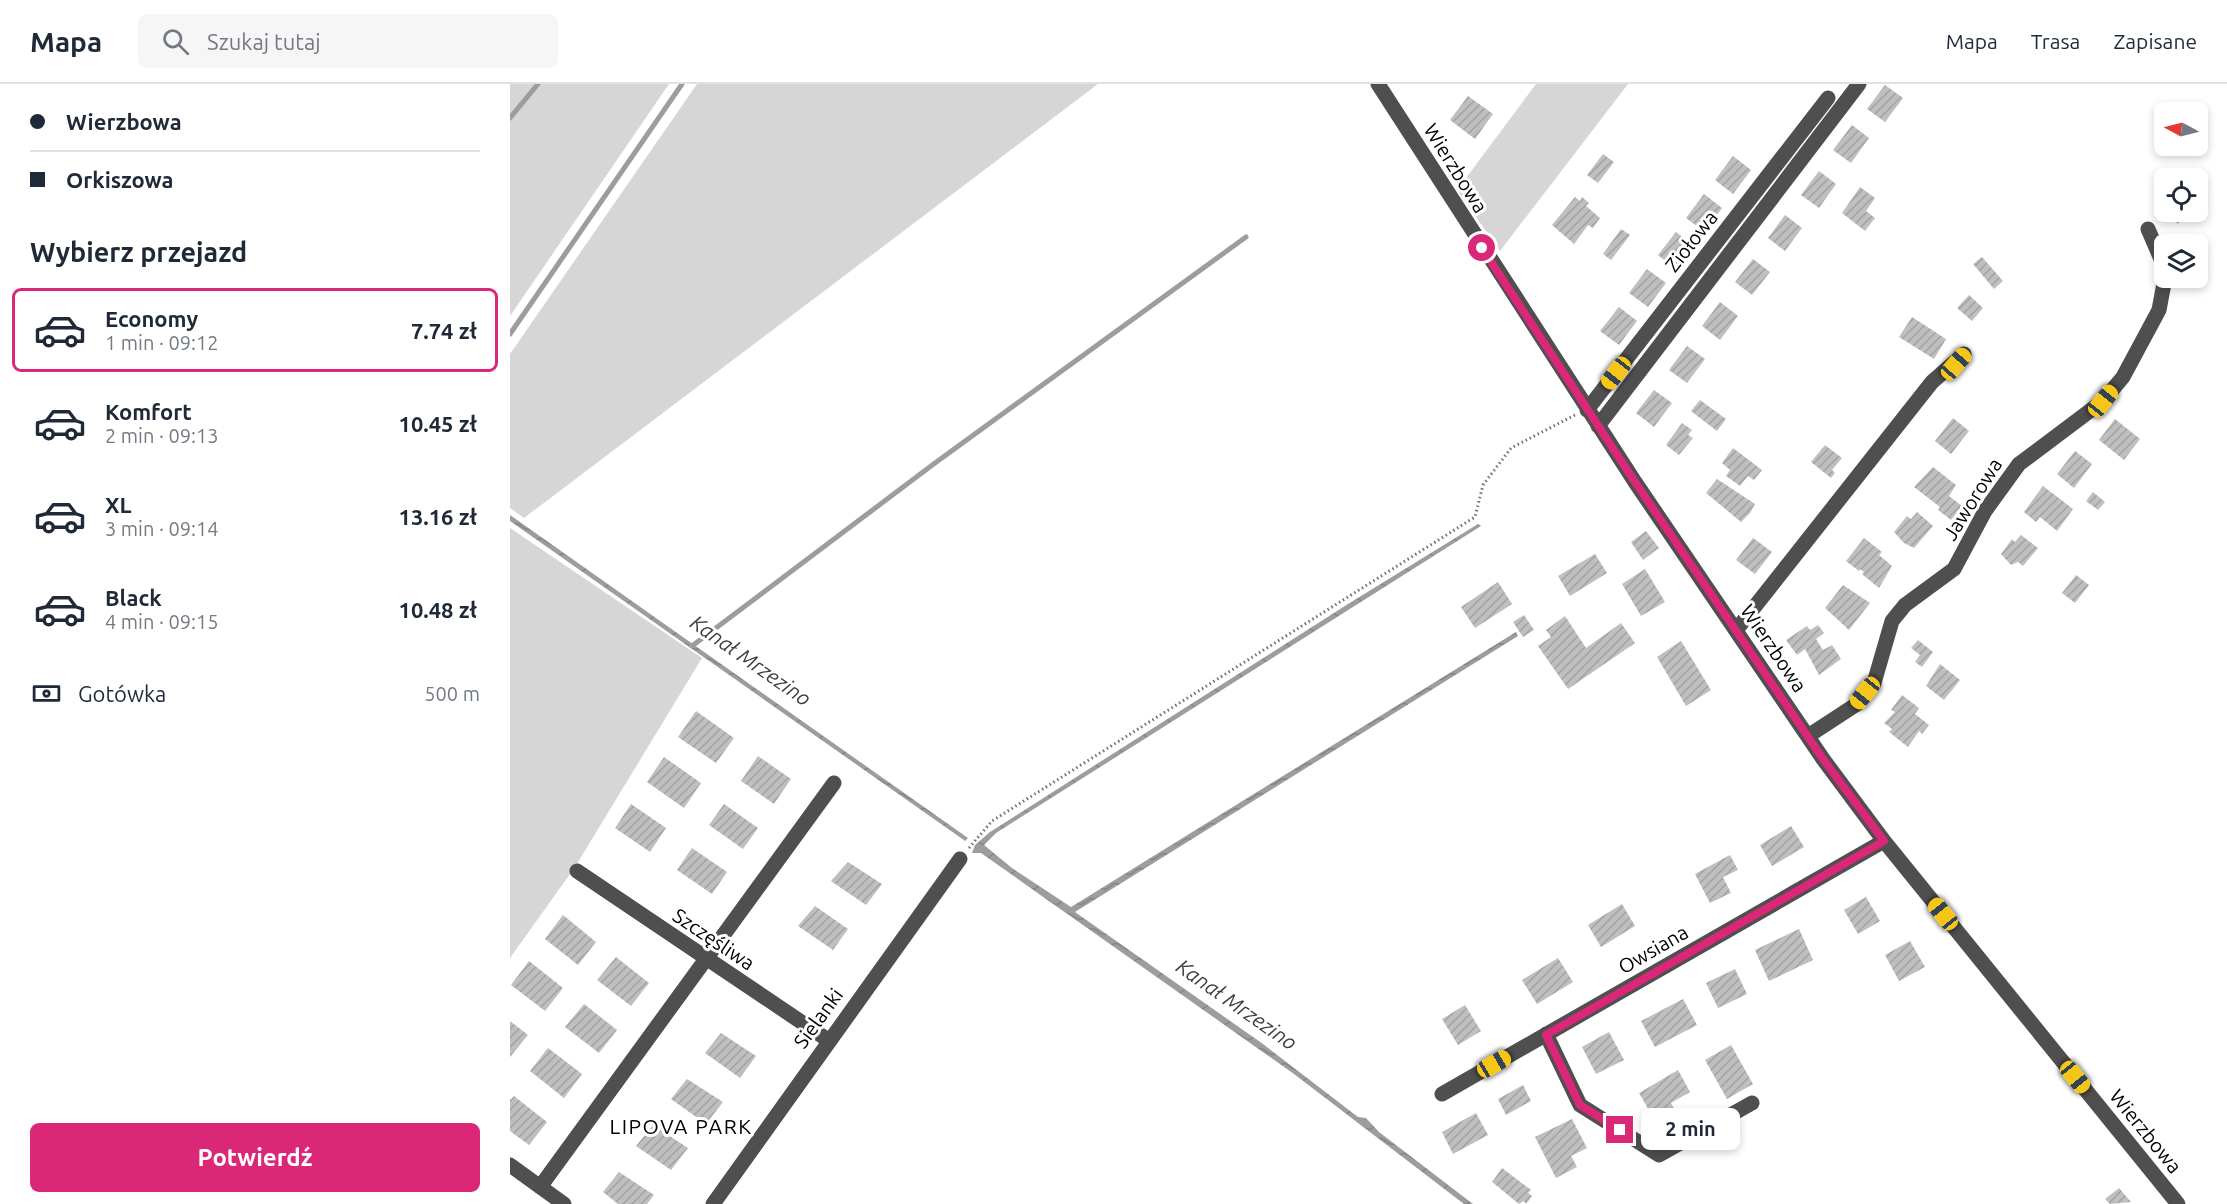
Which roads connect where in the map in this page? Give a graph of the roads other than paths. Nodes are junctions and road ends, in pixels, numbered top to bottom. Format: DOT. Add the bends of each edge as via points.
graph roads {
  1 [pos="1378,84"];
  2 [pos="1859,84"];
  3 [pos="1828,98"];
  4 [pos="2148,229"];
  5 [pos="2154,243"];
  6 [pos="2162,288"];
  7 [pos="1964,354"];
  8 [pos="1587,410"];
  9 [pos="1598,426"];
  10 [pos="1737,629"];
  11 [pos="1808,736"];
  12 [pos="834,783"];
  13 [pos="1884,841"];
  14 [pos="960,859"];
  15 [pos="577,871"];
  16 [pos="707,960"];
  17 [pos="1546,1035"];
  18 [pos="828,1040"];
  19 [pos="1442,1094"];
  20 [pos="1752,1103"];
  21 [pos="510,1165"];
  22 [pos="540,1187"];
  23 [pos="564,1204"];
  24 [pos="713,1204"];
  25 [pos="2178,1204"];
  1 -- 8 [label="street, Wierzbowa"];
  2 -- 9 [label="street"];
  3 -- 8 [label="street, Ziołowa"];
  4 -- 5 [label="street"];
  6 -- 11 [label="street, Jaworowa" via="2159,310 2123,377 2103,401 2019,464 1985,512 1954,569 1905,605 1892,621 1874,683 1857,704"];
  7 -- 10 [label="street" via="1932,382"];
  8 -- 9 [label="street, Wierzbowa"];
  9 -- 10 [label="street, Wierzbowa"];
  10 -- 11 [label="street, Wierzbowa"];
  11 -- 13 [label="street, Wierzbowa"];
  12 -- 16 [label="street"];
  13 -- 17 [label="street, Owsiana"];
  13 -- 25 [label="street, Wierzbowa"];
  14 -- 18 [label="street, Sielanki"];
  15 -- 16 [label="street, Szczęśliwa"];
  16 -- 18 [label="street, Szczęśliwa"];
  16 -- 22 [label="street"];
  17 -- 19 [label="street, Owsiana"];
  17 -- 20 [label="street" via="1580,1105 1659,1155"];
  18 -- 24 [label="street, Sielanki"];
  21 -- 22 [label="street"];
  22 -- 23 [label="street"];
}
